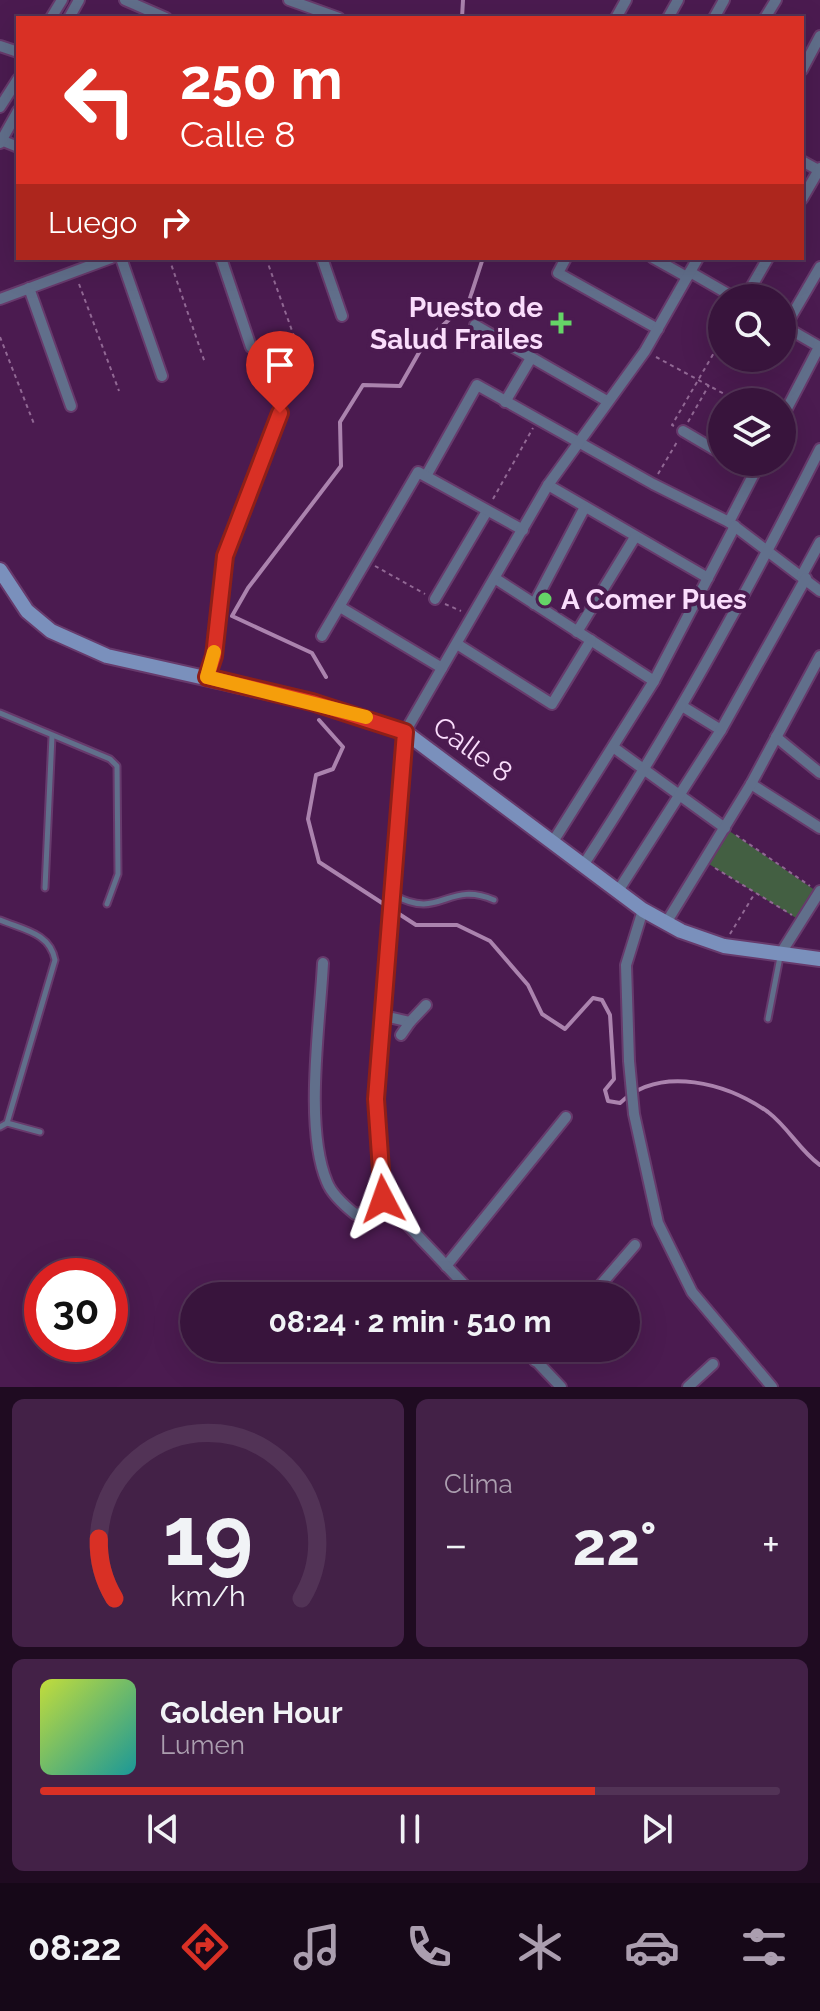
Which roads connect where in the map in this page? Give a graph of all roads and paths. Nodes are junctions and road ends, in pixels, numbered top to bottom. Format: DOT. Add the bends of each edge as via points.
graph roads {
  1 [pos="125,0"];
  2 [pos="289,0"];
  3 [pos="161,16"];
  4 [pos="333,16"];
  5 [pos="820,36"];
  6 [pos="804,66"];
  7 [pos="16,82"];
  8 [pos="0,107"];
  9 [pos="16,115"];
  10 [pos="1,142"];
  11 [pos="820,169"];
  12 [pos="804,196"];
  13 [pos="106,260"];
  14 [pos="122,260"];
  15 [pos="170,260"];
  16 [pos="222,260"];
  17 [pos="267,260"];
  18 [pos="323,260"];
  19 [pos="565,260"];
  20 [pos="657,260"];
  21 [pos="697,260"];
  22 [pos="767,260"];
  23 [pos="820,267"];
  24 [pos="74,272"];
  25 [pos="688,275"];
  26 [pos="753,284"];
  27 [pos="708,285"];
  28 [pos="29,288"];
  29 [pos="0,299"];
  30 [pos="796,306"];
  31 [pos="342,316"];
  32 [pos="475,325"];
  33 [pos="658,329"];
  34 [pos="796,333"];
  35 [pos="0,337"];
  36 [pos="295,339"];
  37 [pos="251,347"];
  38 [pos="820,347"];
  39 [pos="645,351"];
  40 [pos="531,358"];
  41 [pos="205,363"];
  42 [pos="708,364"];
  43 [pos="162,376"];
  44 [pos="699,380"];
  45 [pos="714,388"];
  46 [pos="119,391"];
  47 [pos="796,392"];
  48 [pos="607,401"];
  49 [pos="505,402"];
  50 [pos="71,406"];
  51 [pos="280,413"];
  52 [pos="537,421"];
  53 [pos="34,424"];
  54 [pos="683,431"];
  55 [pos="577,443"];
  56 [pos="708,446"];
  57 [pos="820,449"];
  58 [pos="426,476"];
  59 [pos="753,476"];
  60 [pos="548,485"];
  61 [pos="585,507"];
  62 [pos="487,511"];
  63 [pos="732,524"];
  64 [pos="523,530"];
  65 [pos="635,537"];
  66 [pos="820,542"];
  67 [pos="769,550"];
  68 [pos="367,562"];
  69 [pos="804,576"];
  70 [pos="708,578"];
  71 [pos="2,579"];
  72 [pos="496,579"];
  73 [pos="820,591"];
  74 [pos="435,599"];
  75 [pos="534,604"];
  76 [pos="340,607"];
  77 [pos="473,616"];
  78 [pos="577,632"];
  79 [pos="322,636"];
  80 [pos="591,640"];
  81 [pos="457,644"];
  82 [pos="820,656"];
  83 [pos="442,668"];
  84 [pos="207,677"];
  85 [pos="654,681"];
  86 [pos="682,706"];
  87 [pos="0,713"];
  88 [pos="721,730"];
  89 [pos="405,732"];
  90 [pos="52,736"];
  91 [pos="776,737"];
  92 [pos="613,747"];
  93 [pos="645,771"];
  94 [pos="820,773"];
  95 [pos="751,784"];
  96 [pos="680,796"];
  97 [pos="725,828"];
  98 [pos="820,828"];
  99 [pos="554,840"];
  100 [pos="704,861"];
  101 [pos="584,864"];
  102 [pos="45,888"];
  103 [pos="618,891"];
  104 [pos="819,892"];
  105 [pos="755,893"];
  106 [pos="392,898"];
  107 [pos="494,900"];
  108 [pos="107,904"];
  109 [pos="643,910"];
  110 [pos="0,920"];
  111 [pos="801,921"];
  112 [pos="666,923"];
  113 [pos="724,946"];
  114 [pos="781,953"];
  115 [pos="820,959"];
  116 [pos="323,963"];
  117 [pos="426,1005"];
  118 [pos="380,1015"];
  119 [pos="768,1019"];
  120 [pos="410,1022"];
  121 [pos="401,1035"];
  122 [pos="566,1117"];
  123 [pos="7,1123"];
  124 [pos="0,1127"];
  125 [pos="40,1132"];
  126 [pos="383,1199"];
  127 [pos="635,1245"];
  128 [pos="446,1266"];
  129 [pos="461,1282"];
  130 [pos="603,1282"];
  131 [pos="536,1362"];
  132 [pos="713,1364"];
  133 [pos="561,1387"];
  134 [pos="688,1387"];
  135 [pos="772,1387"];
  1 -- 3 [label="street"];
  2 -- 4 [label="street"];
  5 -- 6 [label="street"];
  7 -- 8 [label="street"];
  9 -- 10 [label="street"];
  11 -- 12 [label="street"];
  13 -- 24 [label="street"];
  14 -- 43 [label="street"];
  15 -- 41 [label="path"];
  16 -- 37 [label="street"];
  17 -- 36 [label="path"];
  18 -- 31 [label="street"];
  19 -- 33 [label="street" via="558,273"];
  20 -- 25 [label="street"];
  21 -- 25 [label="street"];
  22 -- 26 [label="street"];
  23 -- 30 [label="street"];
  24 -- 28 [label="street"];
  24 -- 46 [label="path"];
  25 -- 27 [label="street"];
  25 -- 33 [label="street"];
  28 -- 29 [label="street"];
  28 -- 50 [label="street"];
  32 -- 40 [label="street"];
  33 -- 39 [label="street"];
  34 -- 38 [label="street"];
  35 -- 53 [label="path"];
  38 -- 47 [label="street"];
  39 -- 44 [label="path"];
  39 -- 48 [label="street"];
  40 -- 48 [label="street"];
  40 -- 49 [label="street"];
  42 -- 44 [label="path"];
  44 -- 45 [label="path"];
  44 -- 54 [label="path" via="672,425"];
  48 -- 55 [label="street"];
  49 -- 52 [label="street"];
  49 -- 58 [label="street" via="477,385"];
  51 -- 84 [label="lane" via="225,556"];
  52 -- 55 [label="street"];
  52 -- 62 [label="path"];
  54 -- 56 [label="street"];
  55 -- 60 [label="street"];
  55 -- 63 [label="street"];
  57 -- 67 [label="street"];
  58 -- 62 [label="street"];
  58 -- 68 [label="street" via="418,472"];
  59 -- 63 [label="street"];
  60 -- 61 [label="street"];
  60 -- 64 [label="street"];
  61 -- 65 [label="street"];
  61 -- 75 [label="street"];
  62 -- 64 [label="street"];
  62 -- 74 [label="street"];
  63 -- 67 [label="street"];
  63 -- 70 [label="street"];
  64 -- 72 [label="street"];
  65 -- 70 [label="street"];
  65 -- 78 [label="street"];
  66 -- 69 [label="street"];
  67 -- 69 [label="street"];
  67 -- 86 [label="street"];
  68 -- 74 [label="path"];
  68 -- 76 [label="street"];
  69 -- 73 [label="street"];
  69 -- 88 [label="street"];
  70 -- 85 [label="street"];
  71 -- 84 [label="street, Calle 8" via="51,631 107,656"];
  72 -- 75 [label="street"];
  72 -- 77 [label="street"];
  74 -- 77 [label="path"];
  75 -- 78 [label="street"];
  76 -- 79 [label="street"];
  76 -- 83 [label="street"];
  77 -- 81 [label="street"];
  78 -- 80 [label="street"];
  80 -- 81 [label="street" via="552,704"];
  80 -- 85 [label="street"];
  81 -- 83 [label="street"];
  82 -- 91 [label="street"];
  83 -- 89 [label="street"];
  84 -- 89 [label="street, Calle 8" via="312,702"];
  85 -- 92 [label="street"];
  86 -- 88 [label="street"];
  86 -- 93 [label="street"];
  87 -- 90 [label="lane"];
  88 -- 96 [label="street"];
  89 -- 99 [label="street, Calle 8"];
  89 -- 106 [label="street"];
  90 -- 102 [label="lane"];
  90 -- 108 [label="lane" via="117,766 118,874"];
  91 -- 94 [label="street"];
  91 -- 95 [label="street"];
  92 -- 93 [label="street"];
  92 -- 99 [label="street"];
  93 -- 96 [label="street"];
  93 -- 101 [label="street"];
  95 -- 97 [label="street"];
  95 -- 98 [label="street"];
  96 -- 97 [label="street"];
  96 -- 103 [label="street"];
  97 -- 100 [label="street"];
  97 -- 104 [label="path"];
  99 -- 101 [label="street, Calle 8"];
  100 -- 105 [label="path"];
  100 -- 112 [label="street"];
  101 -- 103 [label="street, Calle 8"];
  103 -- 109 [label="street, Calle 8"];
  104 -- 111 [label="street"];
  105 -- 111 [label="path"];
  105 -- 113 [label="path"];
  106 -- 107 [label="lane" via="421,906 474,891"];
  106 -- 118 [label="street"];
  109 -- 112 [label="street, Calle 8"];
  109 -- 135 [label="street" via="626,965 629,1061 634,1114 658,1223 692,1292"];
  110 -- 123 [label="lane" via="44,938 55,960"];
  111 -- 114 [label="street"];
  112 -- 113 [label="street, Calle 8"];
  113 -- 114 [label="street, Calle 8"];
  114 -- 115 [label="street, Calle 8"];
  114 -- 119 [label="lane"];
  116 -- 126 [label="street" via="317,1143 328,1184 343,1204 355,1214 369,1212"];
  117 -- 120 [label="street"];
  118 -- 120 [label="street"];
  118 -- 126 [label="street" via="376,1099"];
  120 -- 121 [label="street"];
  122 -- 128 [label="street"];
  123 -- 124 [label="lane"];
  123 -- 125 [label="lane"];
  126 -- 128 [label="street"];
  127 -- 130 [label="street"];
  128 -- 129 [label="street"];
  131 -- 133 [label="street"];
  132 -- 134 [label="street"];
}
